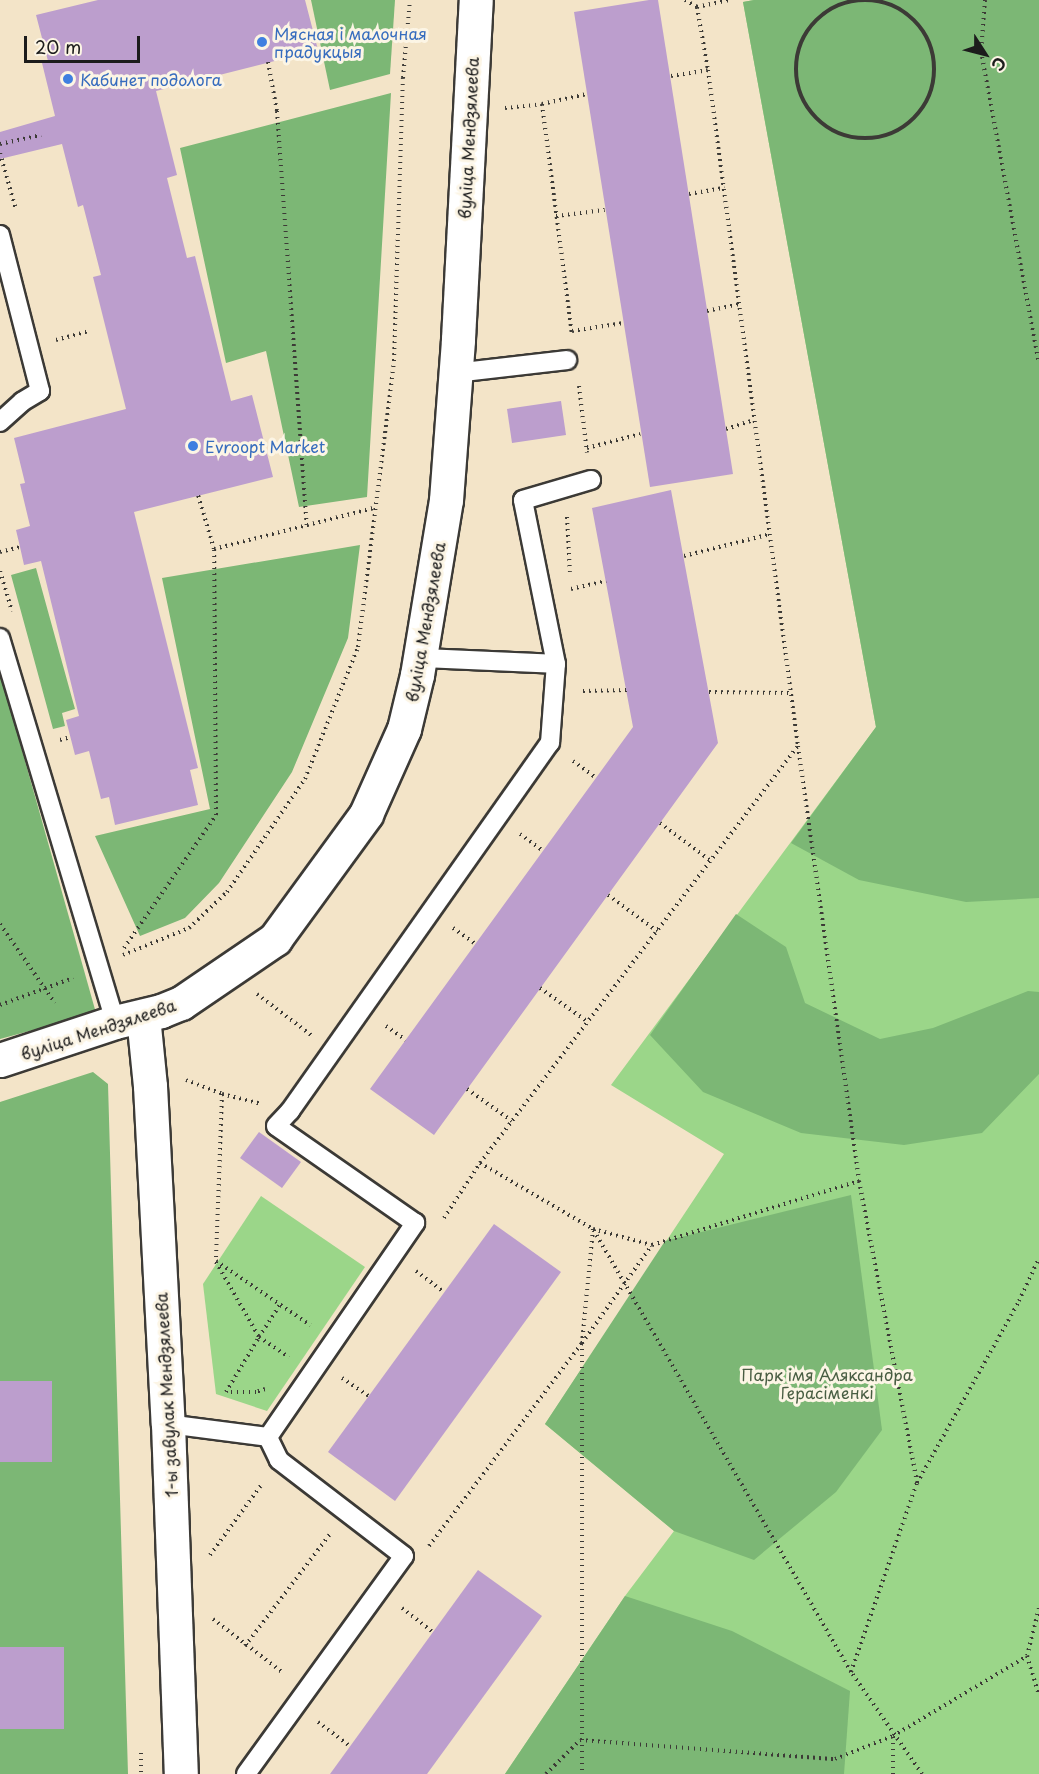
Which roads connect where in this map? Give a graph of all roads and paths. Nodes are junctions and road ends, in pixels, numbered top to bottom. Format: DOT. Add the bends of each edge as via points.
graph roads {
  1 [pos="410,0"];
  2 [pos="476,0"];
  3 [pos="686,0"];
  4 [pos="729,0"];
  5 [pos="831,0"];
  6 [pos="985,0"];
  7 [pos="697,8"];
  8 [pos="833,8"];
  9 [pos="268,62"];
  10 [pos="708,70"];
  11 [pos="671,76"];
  12 [pos="587,94"];
  13 [pos="542,104"];
  14 [pos="469,111"];
  15 [pos="41,135"];
  16 [pos="0,144"];
  17 [pos="724,188"];
  18 [pos="689,194"];
  19 [pos="605,210"];
  20 [pos="556,216"];
  21 [pos="0,235"];
  22 [pos="739,304"];
  23 [pos="707,311"];
  24 [pos="623,323"];
  25 [pos="90,331"];
  26 [pos="572,331"];
  27 [pos="53,341"];
  28 [pos="573,343"];
  29 [pos="567,360"];
  30 [pos="1039,363"];
  31 [pos="455,373"];
  32 [pos="578,378"];
  33 [pos="754,420"];
  34 [pos="0,422"];
  35 [pos="726,429"];
  36 [pos="640,434"];
  37 [pos="587,448"];
  38 [pos="591,480"];
  39 [pos="198,495"];
  40 [pos="374,508"];
  41 [pos="307,525"];
  42 [pos="770,534"];
  43 [pos="20,547"];
  44 [pos="214,549"];
  45 [pos="0,552"];
  46 [pos="684,556"];
  47 [pos="606,581"];
  48 [pos="0,638"];
  49 [pos="421,658"];
  50 [pos="556,664"];
  51 [pos="709,692"];
  52 [pos="791,693"];
  53 [pos="798,746"];
  54 [pos="660,823"];
  55 [pos="518,832"];
  56 [pos="543,852"];
  57 [pos="711,861"];
  58 [pos="608,895"];
  59 [pos="0,924"];
  60 [pos="451,926"];
  61 [pos="657,931"];
  62 [pos="476,944"];
  63 [pos="98,966"];
  64 [pos="228,971"];
  65 [pos="540,988"];
  66 [pos="46,989"];
  67 [pos="0,1005"];
  68 [pos="129,1019"];
  69 [pos="588,1022"];
  70 [pos="383,1024"];
  71 [pos="71,1038"];
  72 [pos="406,1040"];
  73 [pos="331,1051"];
  74 [pos="0,1060"];
  75 [pos="147,1064"];
  76 [pos="467,1089"];
  77 [pos="222,1094"];
  78 [pos="290,1111"];
  79 [pos="512,1121"];
  80 [pos="480,1163"];
  81 [pos="859,1181"];
  82 [pos="438,1207"];
  83 [pos="593,1229"];
  84 [pos="652,1245"];
  85 [pos="1039,1258"];
  86 [pos="216,1261"];
  87 [pos="410,1266"];
  88 [pos="624,1285"];
  89 [pos="444,1292"];
  90 [pos="280,1305"];
  91 [pos="259,1337"];
  92 [pos="334,1340"];
  93 [pos="582,1343"];
  94 [pos="305,1368"];
  95 [pos="334,1373"];
  96 [pos="369,1396"];
  97 [pos="168,1424"];
  98 [pos="268,1437"];
  99 [pos="917,1483"];
  100 [pos="347,1511"];
  101 [pos="428,1547"];
  102 [pos="175,1588"];
  103 [pos="399,1605"];
  104 [pos="1039,1608"];
  105 [pos="433,1632"];
  106 [pos="245,1646"];
  107 [pos="1027,1656"];
  108 [pos="851,1672"];
  109 [pos="306,1689"];
  110 [pos="1039,1695"];
  111 [pos="315,1720"];
  112 [pos="893,1736"];
  113 [pos="580,1740"];
  114 [pos="350,1746"];
  115 [pos="181,1774"];
  116 [pos="246,1774"];
  117 [pos="546,1774"];
  118 [pos="582,1774"];
  119 [pos="893,1774"];
  120 [pos="922,1774"];
  1 -- 40 [label="path" via="403,78 394,361"];
  2 -- 14 [label="street, вуліца Мендзялеева"];
  3 -- 7 [label="path"];
  4 -- 7 [label="path"];
  5 -- 8 [label="path"];
  6 -- 30 [label="path" via="981,51"];
  7 -- 10 [label="path"];
  8 -- 8 [label="path" via="853,0 875,0 914,19 927,37 934,58 934,79 915,118 898,131 877,138 855,139 816,120 803,102 796,82 796,60 802,39 815,21"];
  9 -- 41 [label="path" via="277,111"];
  10 -- 11 [label="path"];
  10 -- 17 [label="path"];
  12 -- 13 [label="path"];
  13 -- 14 [label="path"];
  13 -- 20 [label="path"];
  14 -- 31 [label="street, вуліца Мендзялеева"];
  15 -- 16 [label="path"];
  17 -- 18 [label="path"];
  17 -- 22 [label="path"];
  19 -- 20 [label="path"];
  20 -- 26 [label="path"];
  21 -- 34 [label="lane" via="40,390"];
  22 -- 23 [label="path"];
  22 -- 33 [label="path"];
  24 -- 26 [label="path"];
  25 -- 27 [label="path"];
  26 -- 28 [label="path"];
  29 -- 31 [label="lane"];
  31 -- 49 [label="street, вуліца Мендзялеева" via="446,500"];
  32 -- 37 [label="path"];
  33 -- 35 [label="path"];
  33 -- 42 [label="path"];
  36 -- 37 [label="path"];
  37 -- 38 [label="path"];
  38 -- 47 [label="path" via="566,510 571,590"];
  38 -- 50 [label="lane" via="523,500"];
  39 -- 44 [label="path"];
  40 -- 41 [label="path"];
  40 -- 44 [label="path" via="358,647 304,779 219,899 189,928 117,958 216,815"];
  41 -- 44 [label="path"];
  42 -- 46 [label="path"];
  42 -- 52 [label="path"];
  43 -- 45 [label="path"];
  48 -- 63 [label="lane"];
  49 -- 50 [label="lane"];
  49 -- 64 [label="street, вуліца Мендзялеева" via="404,729 366,814 275,939"];
  50 -- 73 [label="lane" via="550,743"];
  51 -- 52 [label="path"];
  52 -- 53 [label="path"];
  53 -- 57 [label="path"];
  53 -- 81 [label="path"];
  54 -- 57 [label="path"];
  55 -- 56 [label="path"];
  57 -- 61 [label="path"];
  58 -- 61 [label="path"];
  59 -- 66 [label="path"];
  60 -- 62 [label="path"];
  61 -- 69 [label="path"];
  63 -- 66 [label="path"];
  63 -- 68 [label="lane"];
  64 -- 68 [label="street, вуліца Мендзялеева" via="181,1003"];
  64 -- 73 [label="path"];
  65 -- 69 [label="path"];
  66 -- 67 [label="path"];
  66 -- 71 [label="path"];
  68 -- 71 [label="street, вуліца Мендзялеева"];
  68 -- 75 [label="street, 1-ы завулак Мендзялеева"];
  69 -- 79 [label="path"];
  70 -- 72 [label="path"];
  71 -- 74 [label="street, вуліца Мендзялеева"];
  73 -- 78 [label="lane"];
  75 -- 77 [label="path"];
  75 -- 97 [label="street, 1-ы завулак Мендзялеева"];
  76 -- 79 [label="path"];
  77 -- 78 [label="path"];
  77 -- 86 [label="path"];
  78 -- 92 [label="lane" via="276,1126 416,1223"];
  79 -- 80 [label="path"];
  80 -- 82 [label="path" via="447,1213"];
  80 -- 83 [label="path"];
  81 -- 84 [label="path"];
  81 -- 99 [label="path"];
  83 -- 84 [label="path"];
  83 -- 88 [label="path"];
  83 -- 93 [label="path"];
  84 -- 88 [label="path"];
  85 -- 99 [label="path"];
  86 -- 90 [label="path"];
  86 -- 91 [label="path"];
  87 -- 89 [label="path"];
  88 -- 93 [label="path"];
  88 -- 108 [label="path"];
  90 -- 91 [label="path"];
  90 -- 92 [label="path"];
  91 -- 94 [label="path"];
  91 -- 94 [label="path" via="226,1392 256,1392 276,1386"];
  92 -- 94 [label="lane"];
  93 -- 101 [label="path"];
  93 -- 113 [label="path"];
  94 -- 98 [label="lane"];
  95 -- 96 [label="path"];
  97 -- 98 [label="lane"];
  97 -- 102 [label="street, 1-ы завулак Мендзялеева"];
  98 -- 100 [label="lane" via="279,1460"];
  99 -- 108 [label="path"];
  100 -- 106 [label="path"];
  100 -- 109 [label="lane" via="404,1556"];
  102 -- 106 [label="path"];
  102 -- 115 [label="street, 1-ы завулак Мендзялеева"];
  103 -- 105 [label="path"];
  104 -- 107 [label="path"];
  106 -- 109 [label="path"];
  107 -- 110 [label="path"];
  107 -- 112 [label="path"];
  108 -- 112 [label="path"];
  109 -- 116 [label="lane"];
  111 -- 114 [label="path"];
  112 -- 113 [label="path" via="835,1759"];
  112 -- 119 [label="path"];
  112 -- 120 [label="path"];
  113 -- 117 [label="path"];
  113 -- 118 [label="path"];
}
